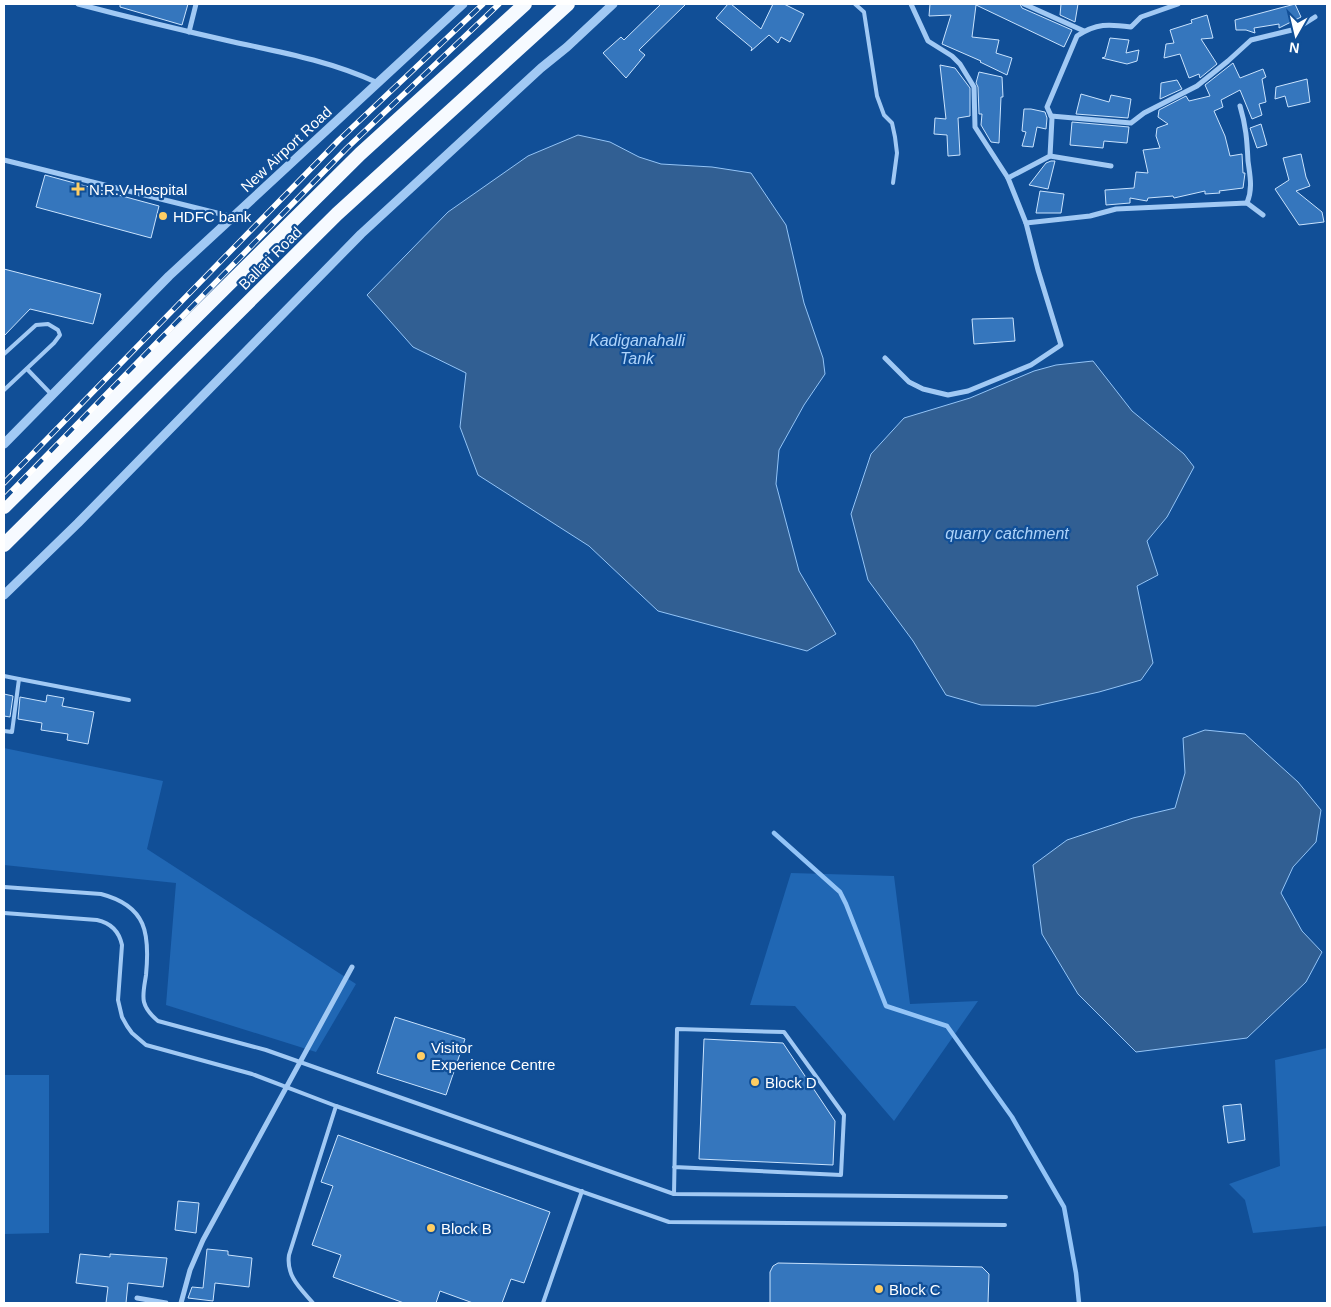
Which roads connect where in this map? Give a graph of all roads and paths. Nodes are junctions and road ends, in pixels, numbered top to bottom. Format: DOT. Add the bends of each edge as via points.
graph roads {
  1 [pos="78,4"];
  2 [pos="196,4"];
  3 [pos="463,4"];
  4 [pos="524,4"];
  5 [pos="568,4"];
  6 [pos="613,4"];
  7 [pos="855,4"];
  8 [pos="910,4"];
  9 [pos="1024,4"];
  10 [pos="1178,4"];
  11 [pos="1315,17"];
  12 [pos="1084,31"];
  13 [pos="189,32"];
  14 [pos="378,83"];
  15 [pos="1240,106"];
  16 [pos="1051,116"];
  17 [pos="1050,156"];
  18 [pos="4,160"];
  19 [pos="1112,166"];
  20 [pos="1008,178"];
  21 [pos="893,183"];
  22 [pos="1247,203"];
  23 [pos="1263,215"];
  24 [pos="233,217"];
  25 [pos="1026,223"];
  26 [pos="4,354"];
  27 [pos="885,358"];
  28 [pos="27,369"];
  29 [pos="4,390"];
  30 [pos="52,394"];
  31 [pos="4,444"];
  32 [pos="8,503"];
  33 [pos="4,545"];
  34 [pos="4,595"];
  35 [pos="4,676"];
  36 [pos="19,679"];
  37 [pos="130,700"];
  38 [pos="4,731"];
  39 [pos="4,886"];
  40 [pos="4,913"];
  41 [pos="352,967"];
  42 [pos="336,1106"];
  43 [pos="674,1167"];
  44 [pos="582,1192"];
  45 [pos="674,1194"];
  46 [pos="1006,1197"];
  47 [pos="1005,1225"];
  48 [pos="138,1298"];
  49 [pos="166,1303"];
  50 [pos="180,1303"];
  51 [pos="312,1303"];
  52 [pos="543,1303"];
  1 -- 13 [label="street"];
  2 -- 13 [label="street"];
  3 -- 14 [label="street, New Airport Road"];
  4 -- 32 [label="highway, Ballari Road" via="360,154"];
  5 -- 33 [label="highway, Ballari Road" via="337,214"];
  6 -- 34 [label="street" via="361,234"];
  7 -- 21 [label="lane" via="864,12 877,96 884,115 892,123 897,153"];
  8 -- 20 [label="street" via="928,40 960,64 974,87 975,127"];
  9 -- 12 [label="street"];
  10 -- 12 [label="street" via="1141,17 1130,27 1108,24"];
  11 -- 16 [label="street" via="1296,29 1251,40 1197,86 1131,123"];
  12 -- 16 [label="street" via="1077,36 1047,107"];
  13 -- 14 [label="street" via="317,60"];
  14 -- 24 [label="street, New Airport Road"];
  15 -- 22 [label="street" via="1246,128 1251,181"];
  16 -- 17 [label="street"];
  17 -- 19 [label="street"];
  17 -- 20 [label="street"];
  18 -- 24 [label="street"];
  20 -- 25 [label="street"];
  22 -- 23 [label="street"];
  22 -- 25 [label="street" via="1116,209 1090,216"];
  24 -- 30 [label="street, New Airport Road" via="169,276"];
  25 -- 27 [label="street" via="1061,345 1031,364 968,391 948,395 909,382"];
  26 -- 28 [label="lane" via="36,324 48,324 58,330 59,338"];
  28 -- 29 [label="lane"];
  28 -- 30 [label="lane"];
  30 -- 31 [label="street, New Airport Road"];
  35 -- 36 [label="lane"];
  36 -- 37 [label="lane"];
  36 -- 38 [label="lane" via="12,732"];
  39 -- 45 [label="lane" via="101,894 123,902 140,919 147,936 144,999 146,1007 158,1021 266,1050"];
  40 -- 42 [label="lane" via="97,920 109,924 118,933 122,945 118,1000 122,1018 146,1045 252,1074"];
  41 -- 50 [label="street" via="203,1240"];
  42 -- 44 [label="lane"];
  42 -- 51 [label="lane" via="288,1263 291,1275"];
  43 -- 43 [label="lane" via="678,1029 784,1032 844,1115 841,1175"];
  43 -- 45 [label="lane"];
  44 -- 47 [label="lane" via="668,1222"];
  44 -- 52 [label="lane"];
  45 -- 46 [label="lane"];
  48 -- 49 [label="street"];
}
